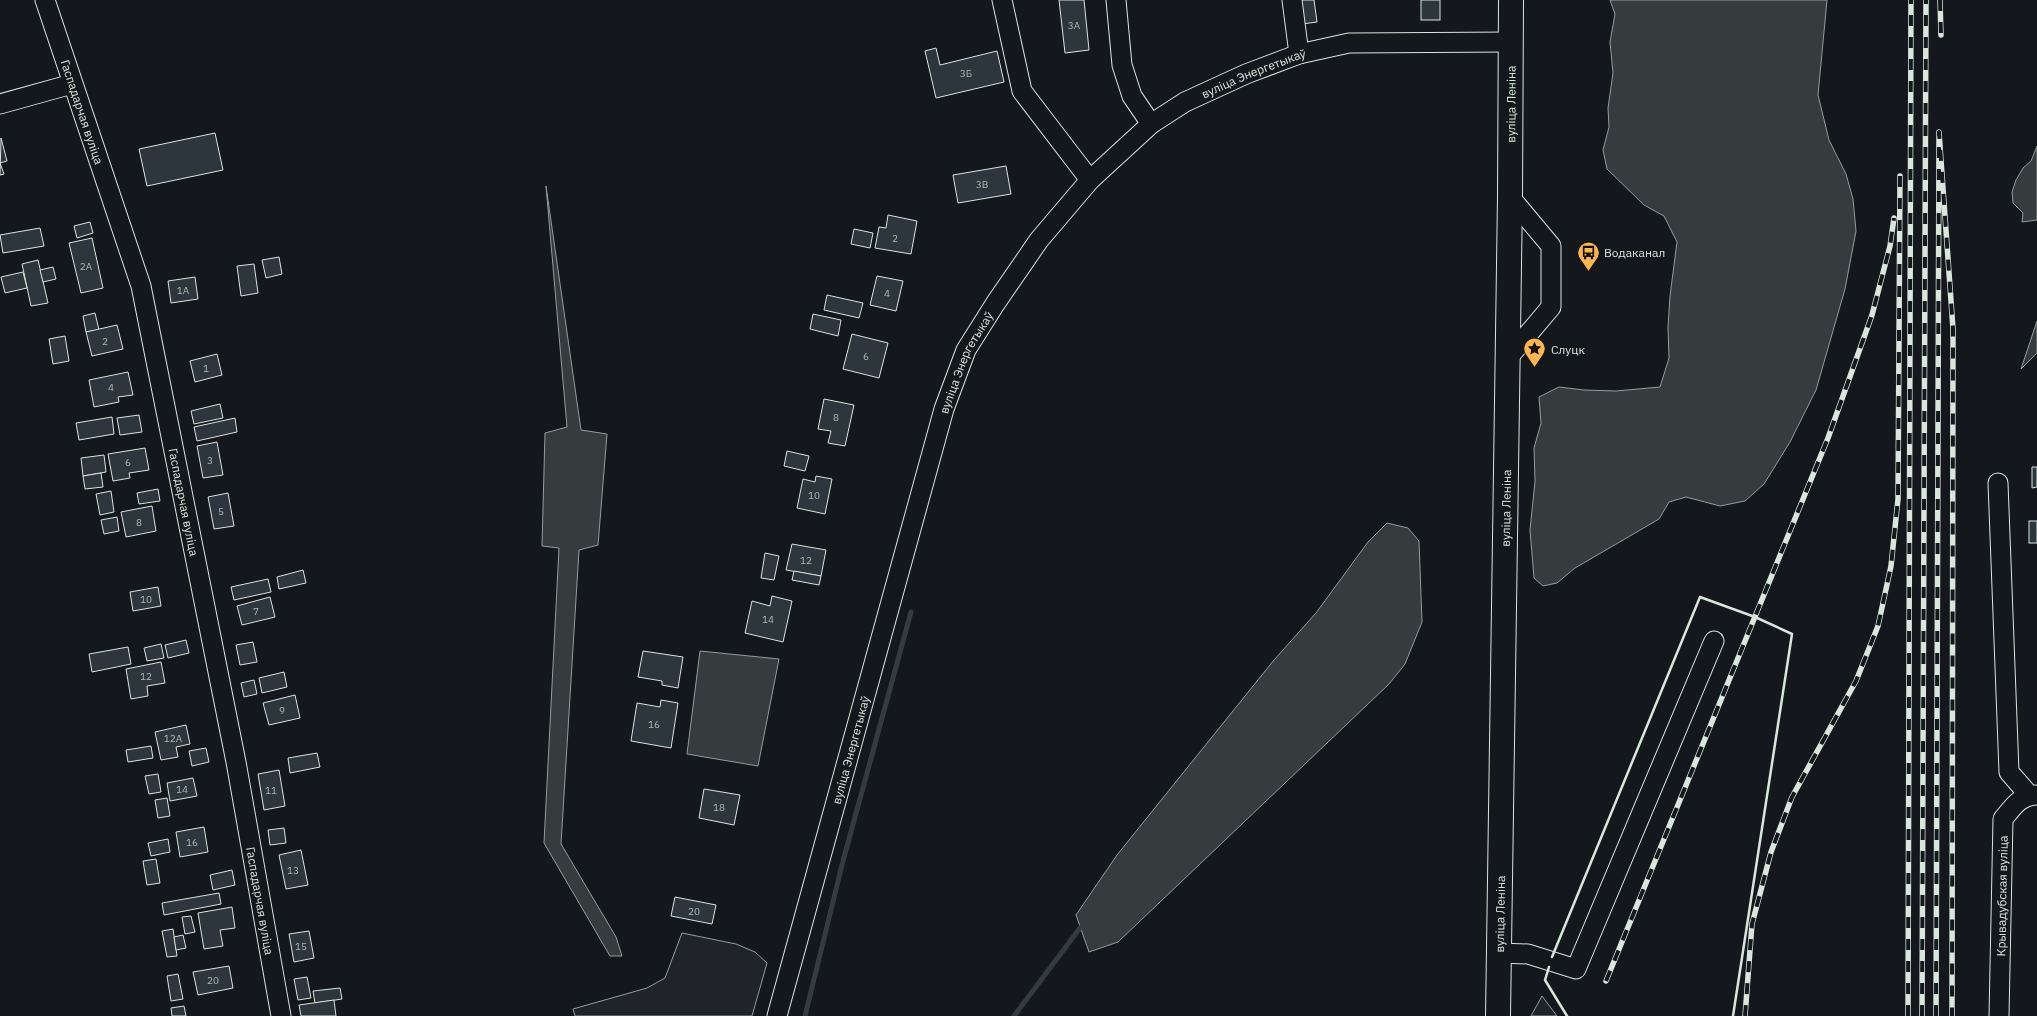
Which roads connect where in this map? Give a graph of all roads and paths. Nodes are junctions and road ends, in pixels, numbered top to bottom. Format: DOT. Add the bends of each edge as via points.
graph roads {
  1 [pos="45,0"];
  2 [pos="1002,0"];
  3 [pos="1116,0"];
  4 [pos="1292,0"];
  5 [pos="1511,0"];
  6 [pos="1510,42"];
  7 [pos="1299,54"];
  8 [pos="72,84"];
  9 [pos="0,104"];
  10 [pos="1151,124"];
  11 [pos="1090,180"];
  12 [pos="1510,197"];
  13 [pos="1507,359"];
  14 [pos="1998,483"];
  15 [pos="1714,642"];
  16 [pos="2033,795"];
  17 [pos="1499,953"];
  18 [pos="282,1016"];
  19 [pos="777,1016"];
  20 [pos="1498,1016"];
  21 [pos="1999,1016"];
  1 -- 8 [label="street, Гаспадарчая вуліца"];
  2 -- 11 [label="street" via="1022,92"];
  3 -- 10 [label="street" via="1122,65 1132,96"];
  4 -- 7 [label="street"];
  5 -- 6 [label="main road, вуліца Леніна"];
  6 -- 7 [label="street, вуліца Энергетыкаў" via="1350,43"];
  6 -- 12 [label="main road, вуліца Леніна"];
  7 -- 10 [label="street, вуліца Энергетыкаў" via="1185,102"];
  8 -- 9 [label="street"];
  8 -- 18 [label="street, Гаспадарчая вуліца" via="141,286 236,762"];
  10 -- 11 [label="street, вуліца Энергетыкаў"];
  11 -- 19 [label="street, вуліца Энергетыкаў" via="1039,240 966,350 944,409"];
  12 -- 13 [label="main road, вуліца Леніна"];
  12 -- 13 [label="street" via="1551,246 1551,307"];
  13 -- 17 [label="main road, вуліца Леніна"];
  14 -- 16 [label="street" via="2009,772"];
  15 -- 17 [label="street" via="1576,969 1528,954"];
  16 -- 21 [label="street, Крывадубская вуліца" via="2017,802 2003,819"];
  17 -- 20 [label="main road, вуліца Леніна"];
}
